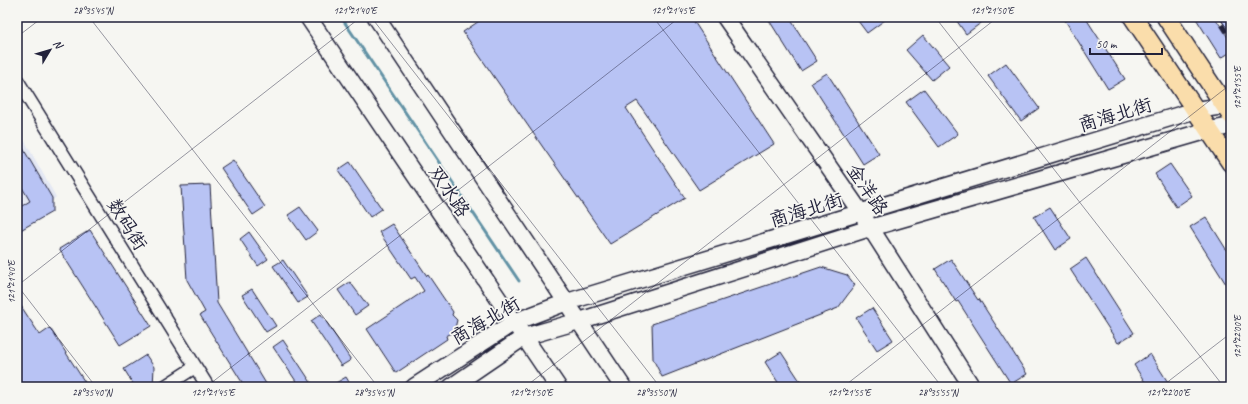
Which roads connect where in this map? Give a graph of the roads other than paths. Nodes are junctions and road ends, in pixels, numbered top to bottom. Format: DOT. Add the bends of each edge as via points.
graph roads {
  1 [pos="308,17"];
  2 [pos="376,17"];
  3 [pos="724,17"];
  4 [pos="1134,17"];
  5 [pos="1166,17"];
  6 [pos="17,80"];
  7 [pos="1229,109"];
  8 [pos="1196,110"];
  9 [pos="1231,126"];
  10 [pos="1209,130"];
  11 [pos="1231,163"];
  12 [pos="861,213"];
  13 [pos="870,228"];
  14 [pos="567,302"];
  15 [pos="579,321"];
  16 [pos="514,322"];
  17 [pos="524,337"];
  18 [pos="195,367"];
  19 [pos="164,387"];
  20 [pos="208,387"];
  21 [pos="414,387"];
  22 [pos="451,387"];
  23 [pos="558,387"];
  24 [pos="623,387"];
  25 [pos="972,387"];
  1 -- 16 [label="main road, 双水路"];
  2 -- 14 [label="main road, 双水路"];
  3 -- 12 [label="main road, 金洋路"];
  4 -- 8 [label="main road"];
  5 -- 7 [label="main road"];
  6 -- 18 [label="street, 数码街"];
  7 -- 8 [label="main road, 商海北街"];
  8 -- 10 [label="main road"];
  8 -- 12 [label="main road, 商海北街"];
  9 -- 10 [label="main road, 商海北街"];
  10 -- 11 [label="main road"];
  10 -- 13 [label="main road, 商海北街"];
  12 -- 13 [label="main road, 金洋路"];
  12 -- 14 [label="main road, 商海北街"];
  13 -- 15 [label="main road, 商海北街"];
  13 -- 25 [label="main road, 金洋路"];
  14 -- 15 [label="main road, 双水路"];
  14 -- 16 [label="main road, 商海北街"];
  15 -- 17 [label="main road, 商海北街"];
  15 -- 24 [label="main road, 双水路"];
  16 -- 17 [label="main road, 双水路"];
  16 -- 21 [label="main road, 商海北街"];
  17 -- 22 [label="main road, 商海北街"];
  17 -- 23 [label="main road, 双水路"];
  18 -- 19 [label="street"];
  18 -- 20 [label="street, 数码街"];
}
